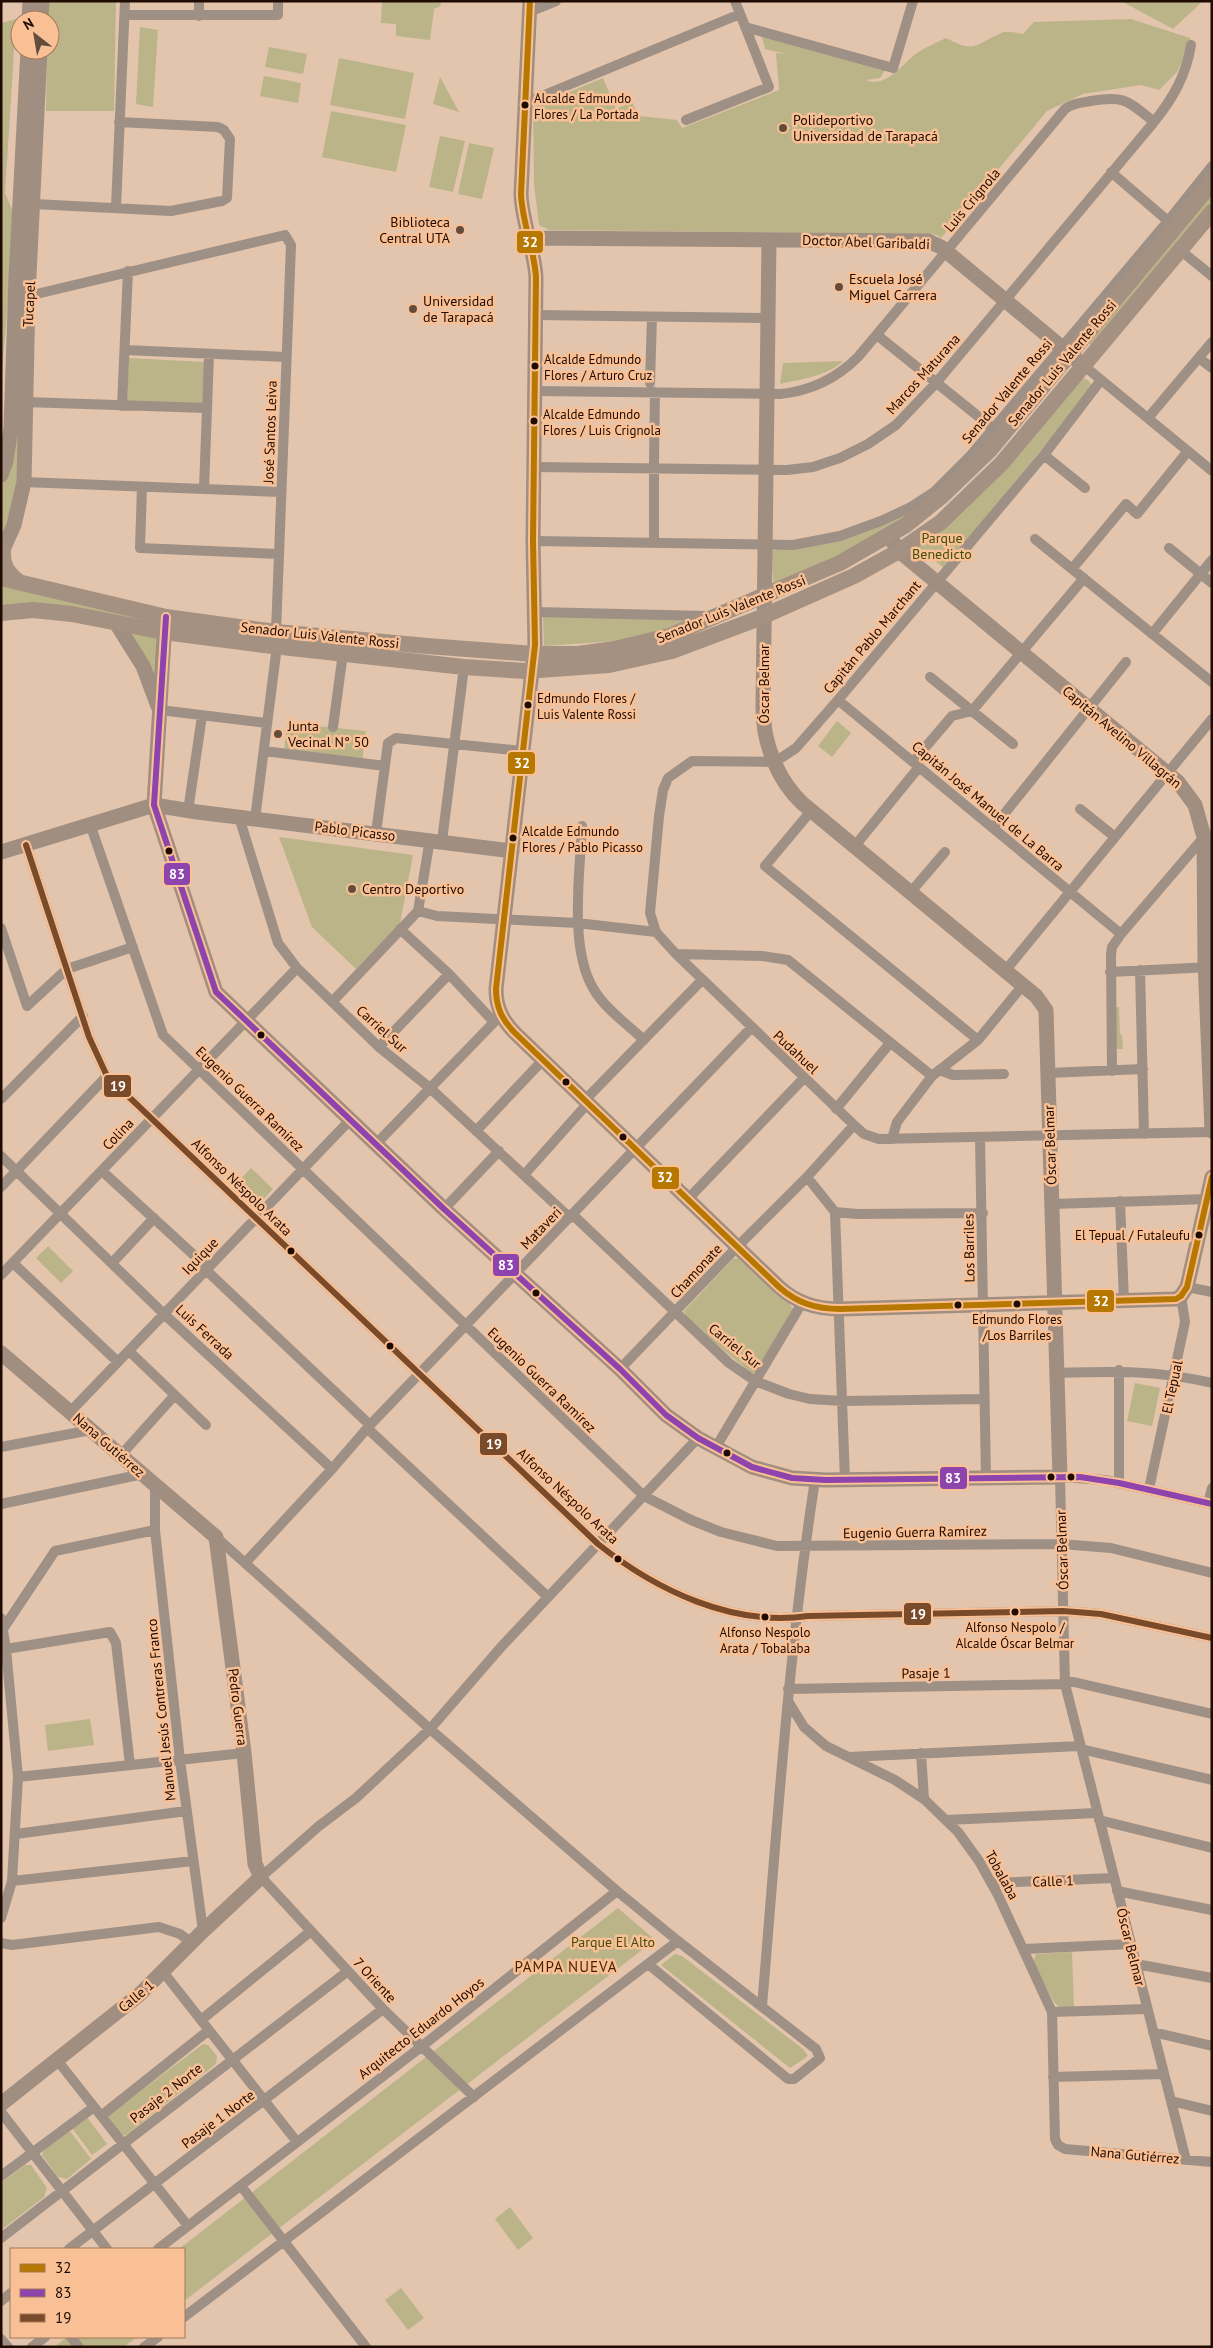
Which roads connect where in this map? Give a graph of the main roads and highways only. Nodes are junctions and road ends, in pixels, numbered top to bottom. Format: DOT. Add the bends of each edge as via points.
graph roads {
  1 [pos="1212,183"];
  2 [pos="1212,212"];
  3 [pos="2,553"];
  4 [pos="1,578"];
  5 [pos="19,582"];
  6 [pos="1,613"];
  7 [pos="165,624"];
  8 [pos="276,639"];
  9 [pos="435,646"];
  10 [pos="433,664"];
  1 -- 9 [label="main road, Senador Luis Valente Rossi" via="1066,350 990,450 942,496 889,536 840,564 765,597 669,636 635,645 587,653 534,654"];
  2 -- 10 [label="main road, Senador Luis Valente Rossi" via="982,484 941,522 899,551 854,576 764,616 672,651 609,665 532,671"];
  3 -- 5 [label="main road" via="6,569"];
  4 -- 5 [label="main road, Senador Luis Valente Rossi"];
  5 -- 7 [label="main road, Senador Luis Valente Rossi"];
  6 -- 7 [label="main road, Senador Luis Valente Rossi" via="34,610 116,623"];
  7 -- 8 [label="main road, Senador Luis Valente Rossi"];
  8 -- 9 [label="main road, Senador Luis Valente Rossi"];
  8 -- 10 [label="main road, Senador Luis Valente Rossi" via="343,653"];
  9 -- 10 [label="main road"];
}
